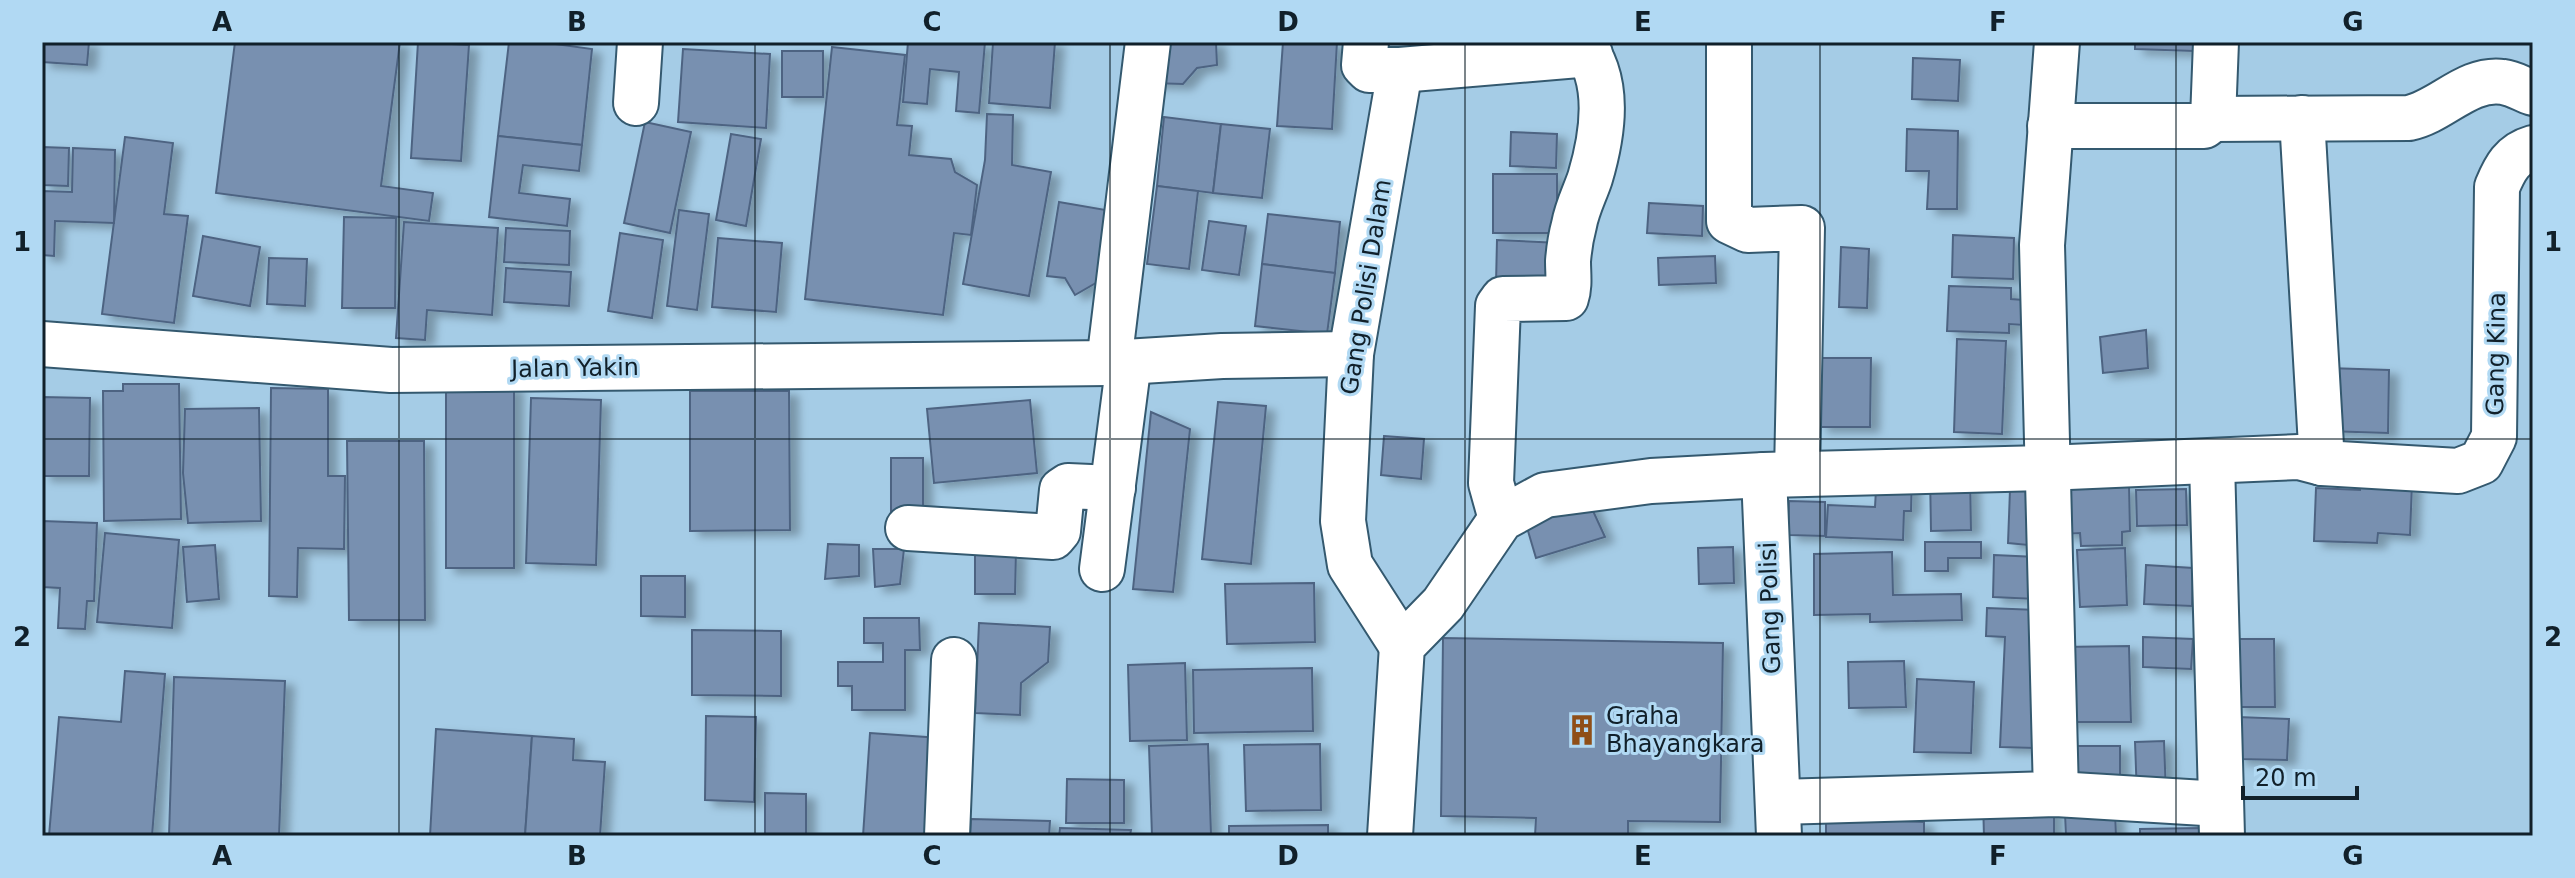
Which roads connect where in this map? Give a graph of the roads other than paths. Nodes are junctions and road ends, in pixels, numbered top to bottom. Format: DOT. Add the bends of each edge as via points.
graph roads {
  1 [pos="640,42"];
  2 [pos="1148,42"];
  3 [pos="1366,42"];
  4 [pos="1729,42"];
  5 [pos="2057,42"];
  6 [pos="2216,42"];
  7 [pos="1585,48"];
  8 [pos="1400,70"];
  9 [pos="2533,93"];
  10 [pos="636,103"];
  11 [pos="2302,118"];
  12 [pos="2213,119"];
  13 [pos="2050,126"];
  14 [pos="2533,148"];
  15 [pos="42,344"];
  16 [pos="1351,354"];
  17 [pos="1119,362"];
  18 [pos="2212,462"];
  19 [pos="2322,463"];
  20 [pos="2046,468"];
  21 [pos="1781,474"];
  22 [pos="1113,488"];
  23 [pos="1501,519"];
  24 [pos="908,528"];
  25 [pos="1102,569"];
  26 [pos="1402,646"];
  27 [pos="954,660"];
  28 [pos="2056,794"];
  29 [pos="1779,819"];
  30 [pos="2222,820"];
  31 [pos="947,836"];
  32 [pos="1390,836"];
  1 -- 10 [label="street"];
  2 -- 17 [label="street"];
  3 -- 8 [label="street" via="1364,65 1369,70"];
  4 -- 21 [label="street, Gang Polisi" via="1729,221 1748,230 1802,228"];
  5 -- 13 [label="street"];
  6 -- 12 [label="street"];
  7 -- 8 [label="street"];
  7 -- 23 [label="street" via="1602,86 1600,127 1574,221 1566,298 1503,299 1498,306 1491,483"];
  8 -- 16 [label="street, Gang Polisi Dalam"];
  9 -- 11 [label="street" via="2504,82 2475,84 2424,115 2409,118"];
  11 -- 12 [label="street"];
  11 -- 19 [label="street"];
  12 -- 13 [label="street" via="2190,127"];
  13 -- 20 [label="street" via="2042,245"];
  14 -- 19 [label="street, Gang Kina" via="2506,165 2497,187 2494,437 2481,462 2458,471"];
  15 -- 17 [label="street, Jalan Yakin" via="391,370"];
  16 -- 17 [label="street, Jalan Yakin"];
  16 -- 26 [label="street, Gang Polisi Dalam" via="1343,521 1350,565"];
  17 -- 22 [label="street"];
  18 -- 19 [label="street, Gang Kina" via="2299,457"];
  18 -- 20 [label="street, Gang Kina"];
  18 -- 30 [label="street"];
  20 -- 21 [label="street, Gang Kina"];
  20 -- 28 [label="street"];
  21 -- 23 [label="street, Gang Kina" via="1651,481 1545,495"];
  21 -- 29 [label="street, Gang Polisi"];
  22 -- 24 [label="street" via="1062,490 1053,537"];
  22 -- 25 [label="street"];
  23 -- 26 [label="street" via="1443,604"];
  26 -- 32 [label="street"];
  27 -- 31 [label="street"];
  28 -- 29 [label="street"];
  28 -- 30 [label="street"];
}
